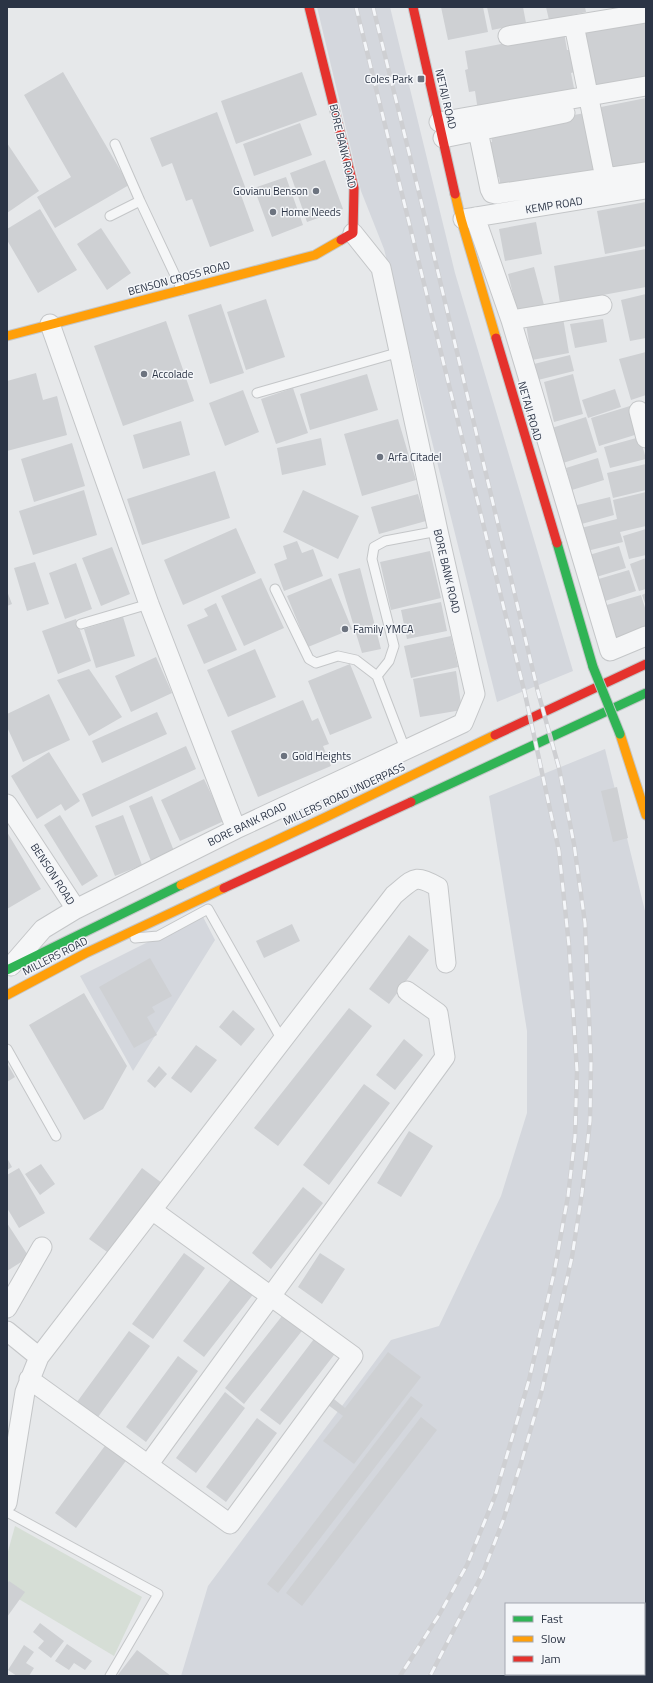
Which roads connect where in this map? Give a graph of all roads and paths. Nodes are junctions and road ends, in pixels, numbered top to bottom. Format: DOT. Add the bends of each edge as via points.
graph roads {
  1 [pos="309,7"];
  2 [pos="413,7"];
  3 [pos="646,13"];
  4 [pos="574,25"];
  5 [pos="508,36"];
  6 [pos="646,86"];
  7 [pos="646,95"];
  8 [pos="589,102"];
  9 [pos="441,130"];
  10 [pos="478,131"];
  11 [pos="115,144"];
  12 [pos="646,172"];
  13 [pos="605,178"];
  14 [pos="646,189"];
  15 [pos="140,201"];
  16 [pos="110,216"];
  17 [pos="468,218"];
  18 [pos="353,234"];
  19 [pos="182,290"];
  20 [pos="602,305"];
  21 [pos="511,320"];
  22 [pos="7,324"];
  23 [pos="50,324"];
  24 [pos="10,335"];
  25 [pos="400,352"];
  26 [pos="258,393"];
  27 [pos="639,411"];
  28 [pos="646,438"];
  29 [pos="438,531"];
  30 [pos="275,589"];
  31 [pos="149,604"];
  32 [pos="82,624"];
  33 [pos="646,636"];
  34 [pos="646,664"];
  35 [pos="377,676"];
  36 [pos="646,693"];
  37 [pos="405,749"];
  38 [pos="7,804"];
  39 [pos="646,815"];
  40 [pos="236,829"];
  41 [pos="76,909"];
  42 [pos="116,940"];
  43 [pos="53,947"];
  44 [pos="446,963"];
  45 [pos="8,970"];
  46 [pos="407,991"];
  47 [pos="7,995"];
  48 [pos="282,1040"];
  49 [pos="7,1048"];
  50 [pos="56,1136"];
  51 [pos="152,1210"];
  52 [pos="42,1247"];
  53 [pos="271,1296"];
  54 [pos="7,1308"];
  55 [pos="7,1331"];
  56 [pos="39,1357"];
  57 [pos="29,1379"];
  58 [pos="148,1465"];
  59 [pos="7,1503"];
  60 [pos="7,1512"];
  61 [pos="110,1676"];
  1 -- 18 [label="main road, BORE BANK ROAD" via="354,188"];
  2 -- 9 [label="main road, NETAJI ROAD"];
  3 -- 4 [label="street"];
  4 -- 5 [label="street"];
  4 -- 8 [label="street"];
  6 -- 8 [label="street"];
  7 -- 8 [label="street"];
  8 -- 9 [label="street"];
  8 -- 10 [label="street"];
  8 -- 13 [label="street"];
  9 -- 10 [label="street"];
  9 -- 17 [label="main road, NETAJI ROAD"];
  10 -- 13 [label="street" via="492,193"];
  11 -- 15 [label="lane"];
  12 -- 13 [label="street"];
  14 -- 17 [label="street, KEMP ROAD"];
  15 -- 16 [label="lane"];
  15 -- 19 [label="lane"];
  17 -- 21 [label="street"];
  17 -- 39 [label="main road, NETAJI ROAD, bridge" via="593,667 620,734"];
  18 -- 19 [label="main road, BENSON CROSS ROAD" via="315,255"];
  18 -- 25 [label="street, BORE BANK ROAD" via="381,268"];
  19 -- 23 [label="main road, BENSON CROSS ROAD"];
  20 -- 21 [label="street"];
  21 -- 33 [label="street" via="610,652"];
  22 -- 24 [label="lane"];
  23 -- 24 [label="main road, BENSON CROSS ROAD"];
  23 -- 31 [label="street"];
  25 -- 26 [label="lane"];
  25 -- 29 [label="street, BORE BANK ROAD"];
  27 -- 28 [label="street"];
  29 -- 35 [label="lane" via="385,541 374,547 372,559 394,646 389,661"];
  29 -- 37 [label="street, BORE BANK ROAD" via="475,694 463,723"];
  30 -- 35 [label="lane" via="309,659 316,663 338,656 356,660"];
  31 -- 32 [label="lane"];
  31 -- 40 [label="street"];
  34 -- 43 [label="main road, MILLERS ROAD UNDERPASS"];
  35 -- 37 [label="lane"];
  36 -- 42 [label="main road"];
  37 -- 40 [label="street, BORE BANK ROAD"];
  38 -- 41 [label="street, BENSON ROAD"];
  40 -- 41 [label="street, BORE BANK ROAD"];
  41 -- 45 [label="street, BENSON ROAD" via="43,929"];
  42 -- 47 [label="main road, MILLERS ROAD"];
  42 -- 48 [label="lane" via="158,936 208,910"];
  43 -- 45 [label="main road, MILLERS ROAD"];
  44 -- 48 [label="street" via="438,887 425,879 413,879 394,895"];
  46 -- 53 [label="street" via="438,1013 445,1057"];
  48 -- 51 [label="street"];
  49 -- 50 [label="lane"];
  51 -- 53 [label="street"];
  51 -- 56 [label="street"];
  52 -- 54 [label="street"];
  53 -- 58 [label="street"];
  53 -- 58 [label="street" via="353,1356 230,1524"];
  55 -- 56 [label="street"];
  56 -- 57 [label="street"];
  57 -- 58 [label="street"];
  57 -- 59 [label="street"];
  60 -- 61 [label="lane" via="158,1594"];
}
